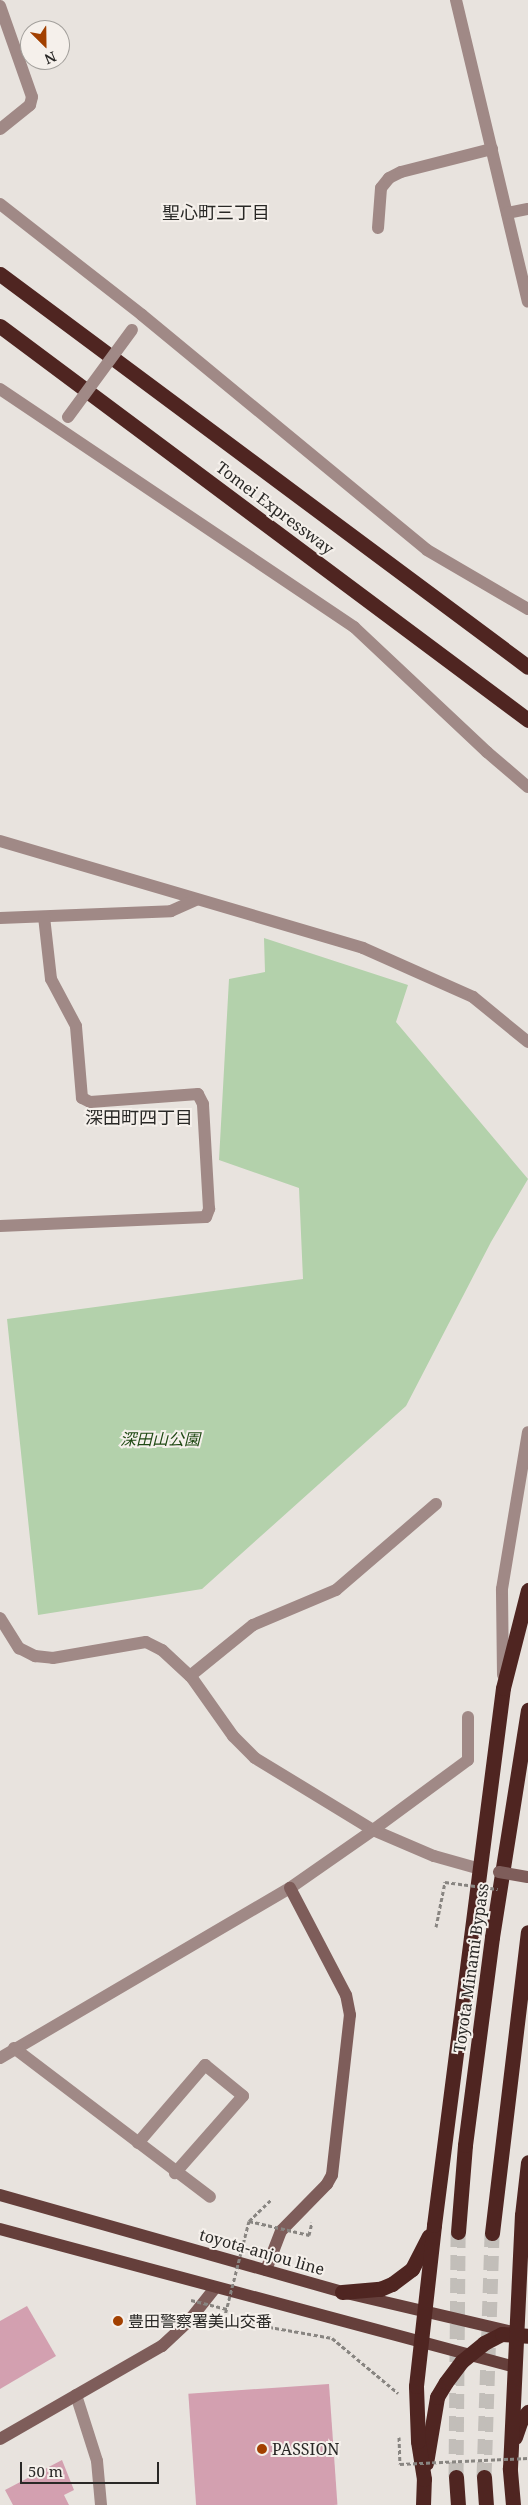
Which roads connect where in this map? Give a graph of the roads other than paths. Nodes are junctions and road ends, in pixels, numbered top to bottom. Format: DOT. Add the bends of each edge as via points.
graph roads {
  1 [pos="456,0"];
  2 [pos="0,6"];
  3 [pos="0,129"];
  4 [pos="492,149"];
  5 [pos="0,204"];
  6 [pos="528,209"];
  7 [pos="507,213"];
  8 [pos="378,228"];
  9 [pos="0,274"];
  10 [pos="528,302"];
  11 [pos="142,315"];
  12 [pos="0,326"];
  13 [pos="0,389"];
  14 [pos="58,430"];
  15 [pos="528,609"];
  16 [pos="528,667"];
  17 [pos="528,720"];
  18 [pos="528,787"];
  19 [pos="0,841"];
  20 [pos="196,900"];
  21 [pos="0,918"];
  22 [pos="44,918"];
  23 [pos="528,1042"];
  24 [pos="0,1226"];
  25 [pos="528,1432"];
  26 [pos="436,1504"];
  27 [pos="528,1590"];
  28 [pos="0,1618"];
  29 [pos="190,1676"];
  30 [pos="503,1688"];
  31 [pos="528,1710"];
  32 [pos="468,1717"];
  33 [pos="373,1830"];
  34 [pos="480,1869"];
  35 [pos="528,1877"];
  36 [pos="290,1888"];
  37 [pos="528,1932"];
  38 [pos="14,2048"];
  39 [pos="0,2058"];
  40 [pos="138,2143"];
  41 [pos="528,2162"];
  42 [pos="175,2173"];
  43 [pos="0,2195"];
  44 [pos="210,2197"];
  45 [pos="522,2215"];
  46 [pos="434,2225"];
  47 [pos="0,2229"];
  48 [pos="458,2232"];
  49 [pos="492,2233"];
  50 [pos="528,2254"];
  51 [pos="266,2270"];
  52 [pos="214,2288"];
  53 [pos="342,2292"];
  54 [pos="425,2314"];
  55 [pos="522,2335"];
  56 [pos="423,2344"];
  57 [pos="469,2355"];
  58 [pos="522,2369"];
  59 [pos="76,2395"];
  60 [pos="528,2412"];
  61 [pos="0,2439"];
  62 [pos="510,2468"];
  63 [pos="456,2477"];
  64 [pos="484,2477"];
  65 [pos="424,2479"];
  66 [pos="102,2505"];
  67 [pos="423,2505"];
  68 [pos="458,2505"];
  69 [pos="486,2505"];
  70 [pos="514,2505"];
  1 -- 4 [label="street"];
  2 -- 3 [label="street" via="32,97 30,104"];
  4 -- 7 [label="street"];
  4 -- 8 [label="street" via="401,172 389,178 381,188"];
  5 -- 11 [label="street"];
  6 -- 7 [label="street"];
  7 -- 10 [label="street"];
  9 -- 16 [label="highway, Tomei Expressway"];
  11 -- 14 [label="street, bridge"];
  11 -- 15 [label="street" via="427,550"];
  12 -- 17 [label="highway, Tomei Expressway"];
  13 -- 14 [label="street"];
  14 -- 18 [label="street" via="354,627 486,752"];
  19 -- 20 [label="street"];
  20 -- 22 [label="street" via="172,910"];
  20 -- 23 [label="street" via="363,948 473,997"];
  21 -- 22 [label="street"];
  22 -- 24 [label="street" via="50,979 76,1026 82,1098 90,1102 198,1094 203,1104 209,1209 206,1217"];
  25 -- 30 [label="street" via="502,1589"];
  26 -- 29 [label="street" via="336,1590 253,1625"];
  27 -- 30 [label="highway"];
  28 -- 29 [label="street" via="19,1648 35,1656 54,1658 146,1642 168,1655"];
  29 -- 33 [label="street" via="233,1736 254,1758"];
  30 -- 34 [label="highway"];
  31 -- 48 [label="highway, Toyota Minami Bypass" via="491,1946"];
  32 -- 33 [label="street" via="468,1760"];
  33 -- 34 [label="street" via="434,1856"];
  33 -- 36 [label="street"];
  34 -- 35 [label="street, bridge"];
  34 -- 46 [label="highway"];
  36 -- 38 [label="street"];
  36 -- 51 [label="street" via="346,1995 350,2015 332,2175 281,2231"];
  37 -- 49 [label="highway"];
  38 -- 39 [label="street"];
  38 -- 40 [label="street"];
  40 -- 42 [label="street"];
  40 -- 42 [label="street" via="205,2065 243,2096"];
  41 -- 45 [label="highway"];
  42 -- 44 [label="street"];
  43 -- 51 [label="main road, toyota-anjou line"];
  45 -- 50 [label="highway"];
  45 -- 55 [label="highway"];
  46 -- 53 [label="highway" via="419,2258 404,2276 380,2289"];
  46 -- 54 [label="highway"];
  47 -- 52 [label="main road"];
  51 -- 53 [label="main road, toyota-anjou line"];
  52 -- 56 [label="main road"];
  52 -- 59 [label="street" via="188,2322 162,2346"];
  53 -- 54 [label="main road, toyota-anjou line"];
  54 -- 55 [label="main road, toyota-anjou line"];
  54 -- 56 [label="highway"];
  55 -- 57 [label="highway" via="502,2334"];
  55 -- 58 [label="highway"];
  56 -- 57 [label="main road"];
  56 -- 65 [label="highway" via="416,2386 418,2441"];
  57 -- 58 [label="main road"];
  57 -- 65 [label="highway" via="437,2396"];
  58 -- 62 [label="highway"];
  59 -- 61 [label="street"];
  59 -- 66 [label="street" via="97,2461"];
  60 -- 62 [label="highway" via="516,2432"];
  62 -- 70 [label="highway"];
  63 -- 68 [label="highway"];
  64 -- 69 [label="highway"];
  65 -- 67 [label="highway"];
}
